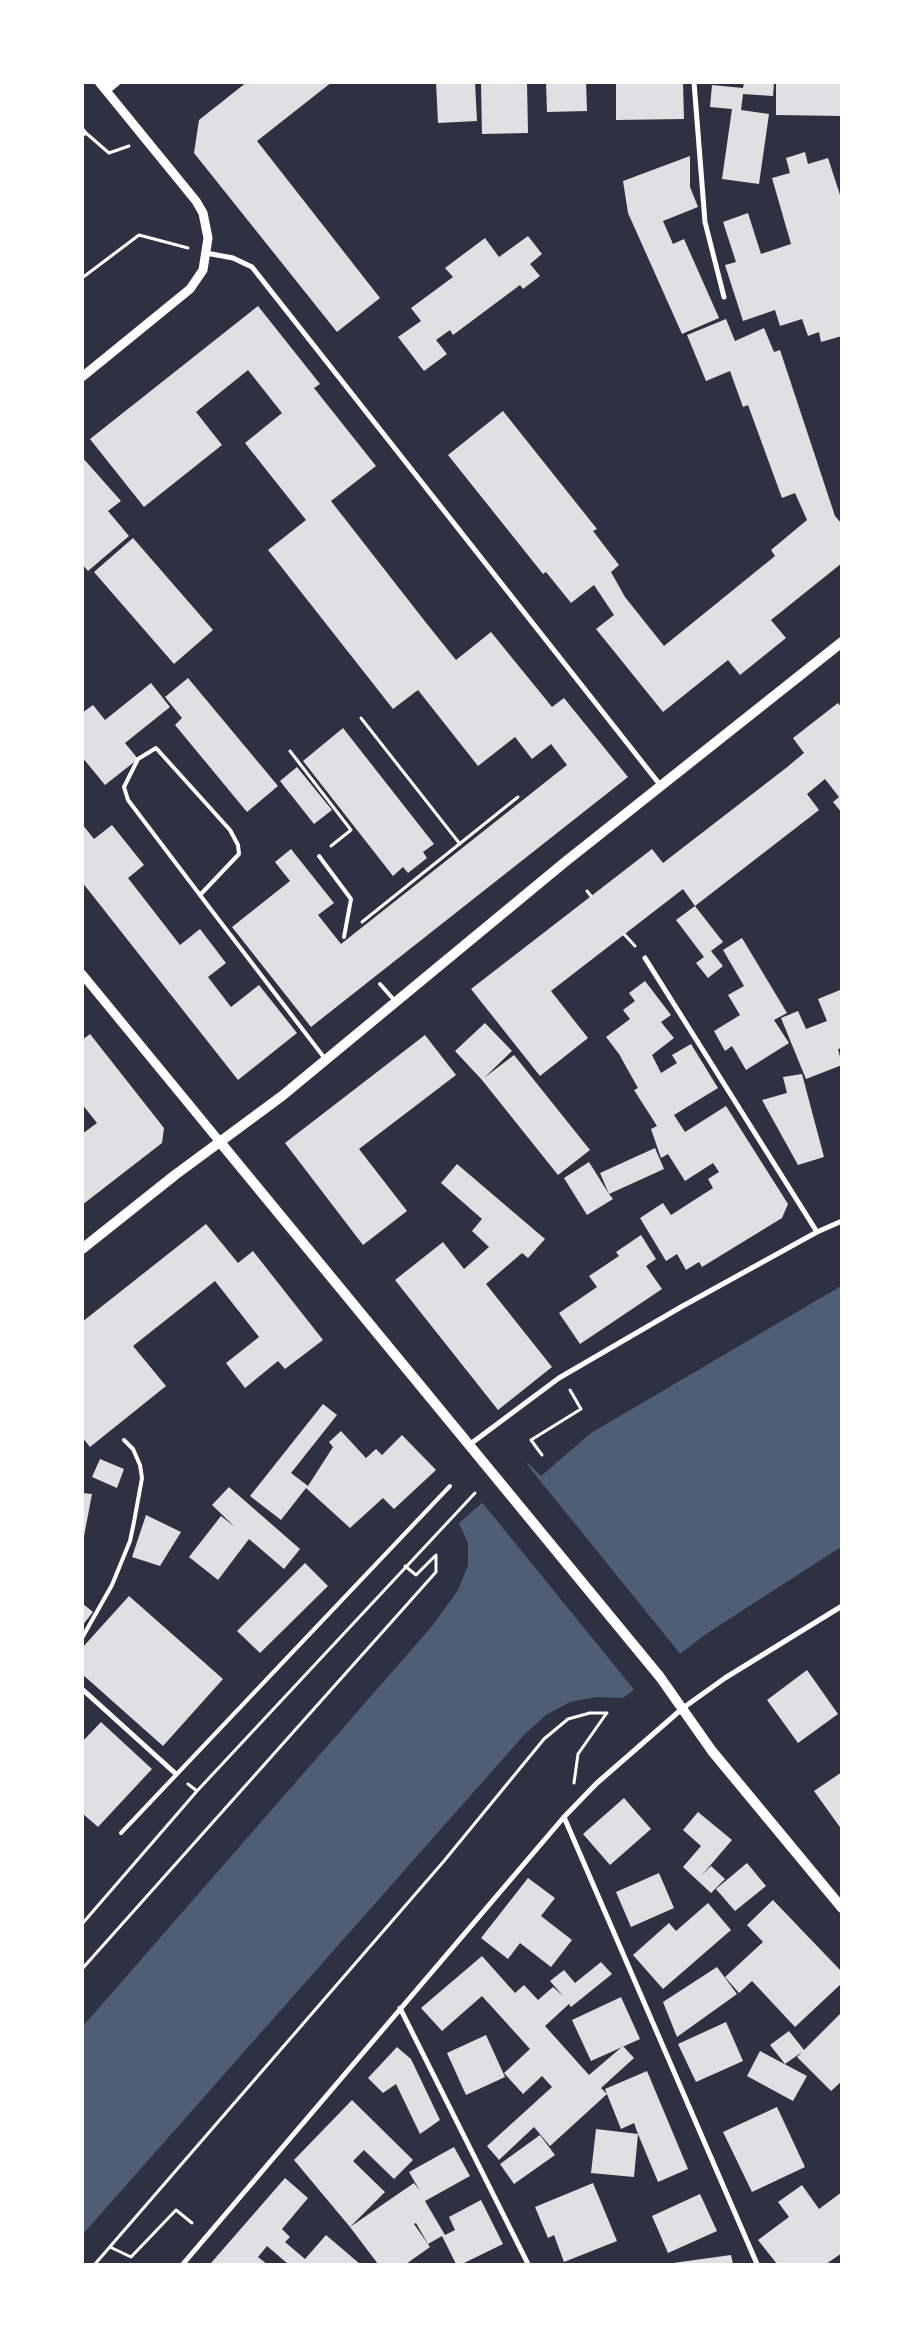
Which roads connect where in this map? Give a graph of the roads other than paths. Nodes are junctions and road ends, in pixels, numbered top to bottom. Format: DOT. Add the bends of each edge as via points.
graph roads {
  1 [pos="99,82"];
  2 [pos="116,82"];
  3 [pos="694,82"];
  4 [pos="106,90"];
  5 [pos="206,253"];
  6 [pos="724,297"];
  7 [pos="82,378"];
  8 [pos="842,642"];
  9 [pos="661,786"];
  10 [pos="319,856"];
  11 [pos="200,895"];
  12 [pos="344,936"];
  13 [pos="645,958"];
  14 [pos="82,974"];
  15 [pos="380,984"];
  16 [pos="396,1003"];
  17 [pos="326,1060"];
  18 [pos="220,1142"];
  19 [pos="842,1221"];
  20 [pos="818,1232"];
  21 [pos="82,1249"];
  22 [pos="124,1440"];
  23 [pos="469,1445"];
  24 [pos="450,1486"];
  25 [pos="842,1606"];
  26 [pos="82,1638"];
  27 [pos="82,1689"];
  28 [pos="683,1708"];
  29 [pos="176,1774"];
  30 [pos="564,1817"];
  31 [pos="121,1833"];
  32 [pos="842,1908"];
  33 [pos="400,2008"];
  34 [pos="182,2264"];
  35 [pos="528,2264"];
  36 [pos="757,2264"];
  1 -- 4 [label="street"];
  2 -- 4 [label="street"];
  3 -- 6 [label="street" via="705,222"];
  4 -- 5 [label="street" via="196,201 203,213 208,238"];
  5 -- 7 [label="street" via="202,270 190,290"];
  5 -- 9 [label="street" via="232,258 252,267"];
  8 -- 9 [label="main road"];
  9 -- 16 [label="main road"];
  10 -- 12 [label="lane" via="351,898"];
  11 -- 11 [label="lane" via="128,800 124,787 138,759 156,748 230,830 238,845 239,854"];
  11 -- 17 [label="lane"];
  13 -- 20 [label="street"];
  14 -- 18 [label="street"];
  15 -- 16 [label="lane"];
  16 -- 17 [label="main road"];
  17 -- 18 [label="main road"];
  18 -- 21 [label="main road"];
  18 -- 23 [label="main road"];
  19 -- 20 [label="street"];
  20 -- 23 [label="street" via="560,1378"];
  22 -- 26 [label="lane" via="133,1450 142,1478 130,1541 112,1586"];
  23 -- 28 [label="main road"];
  24 -- 29 [label="lane"];
  25 -- 28 [label="street"];
  27 -- 29 [label="street"];
  28 -- 30 [label="street"];
  28 -- 32 [label="main road" via="712,1751"];
  29 -- 31 [label="lane"];
  30 -- 33 [label="street"];
  30 -- 36 [label="street"];
  33 -- 34 [label="street"];
  33 -- 35 [label="street"];
}
